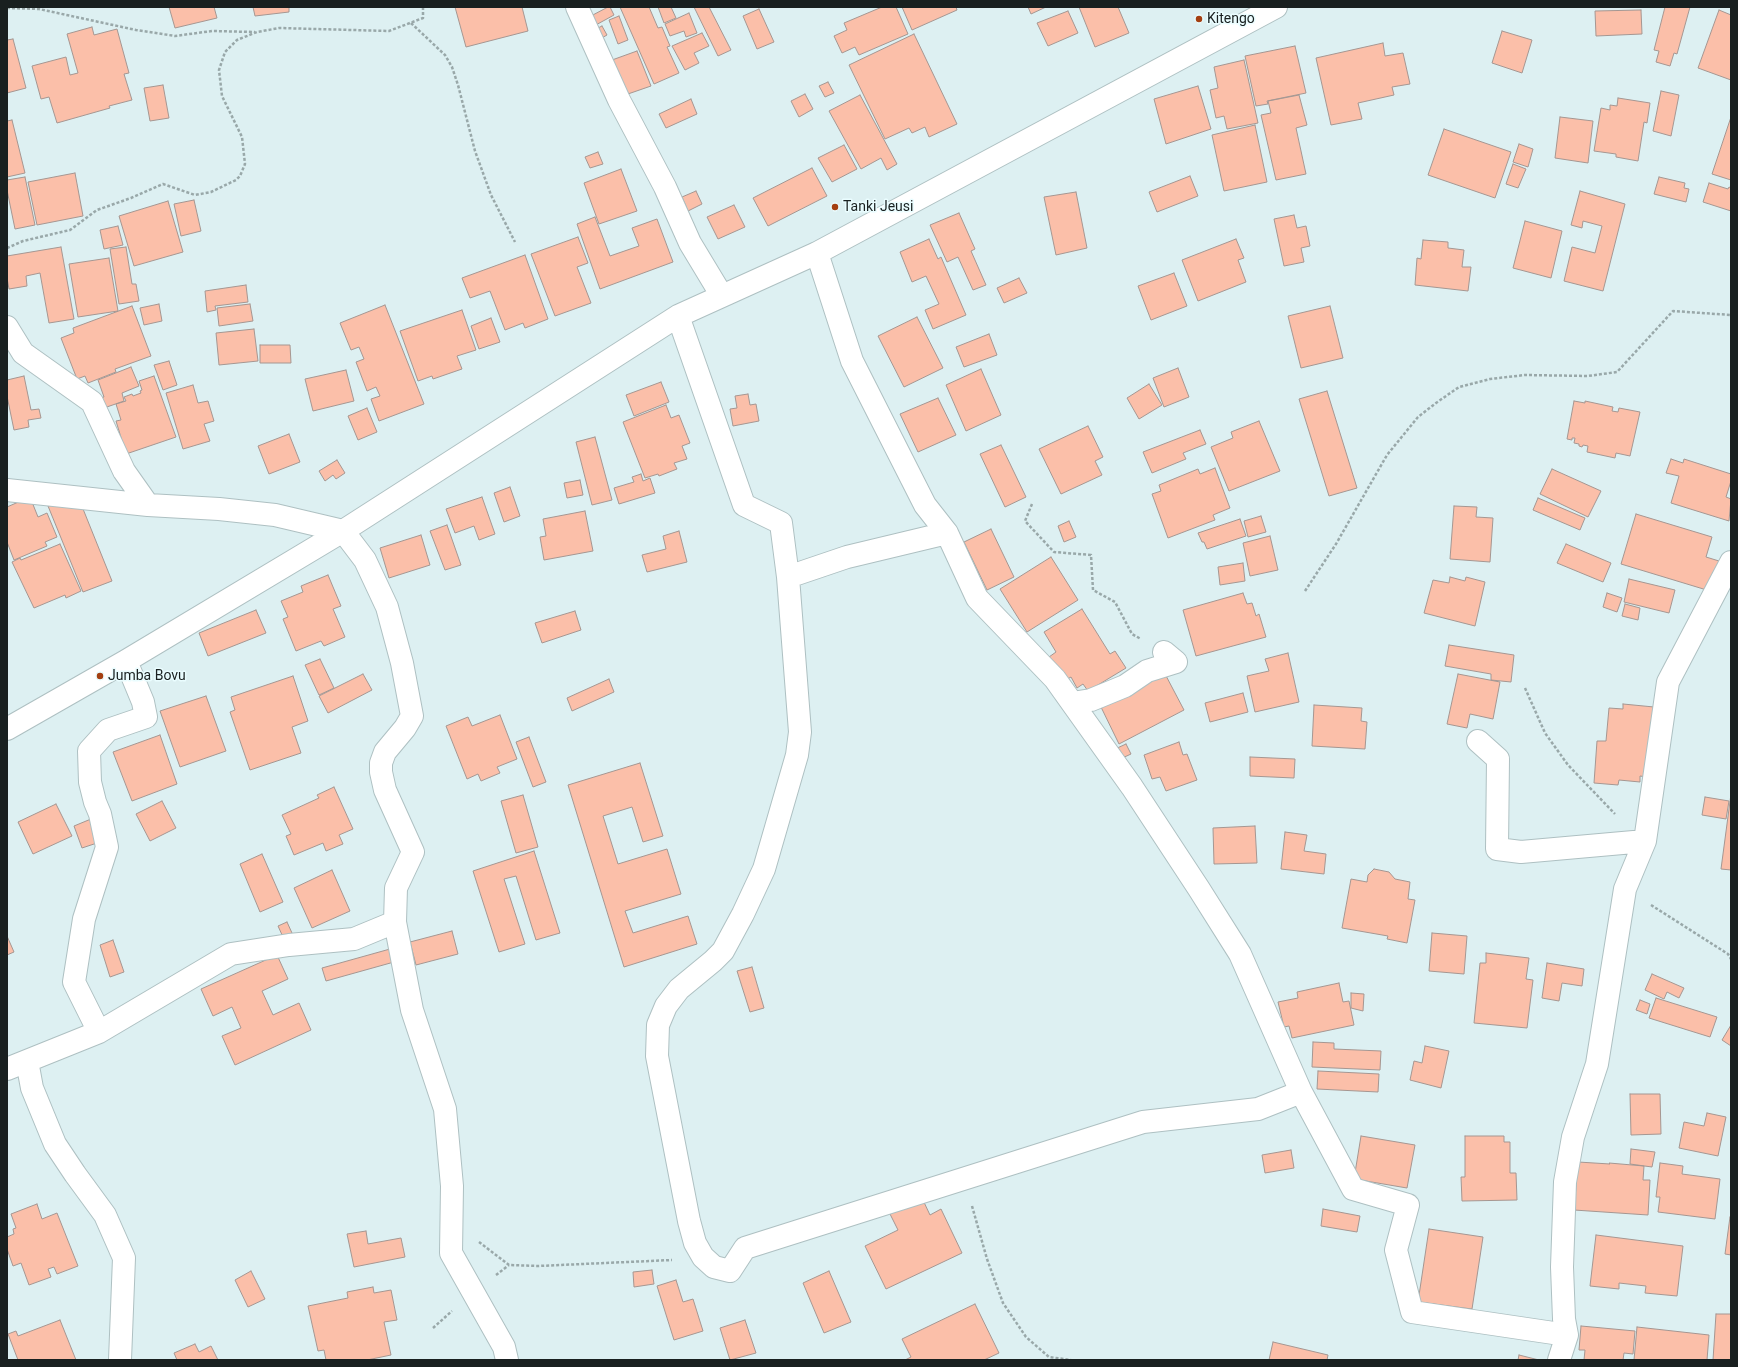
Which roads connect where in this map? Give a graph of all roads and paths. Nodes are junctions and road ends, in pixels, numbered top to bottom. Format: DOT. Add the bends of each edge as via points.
graph roads {
  1 [pos="423,7"];
  2 [pos="577,7"];
  3 [pos="1276,7"];
  4 [pos="7,8"];
  5 [pos="411,23"];
  6 [pos="257,32"];
  7 [pos="515,242"];
  8 [pos="7,248"];
  9 [pos="817,253"];
  10 [pos="722,296"];
  11 [pos="1731,315"];
  12 [pos="678,316"];
  13 [pos="7,326"];
  14 [pos="7,490"];
  15 [pos="1032,504"];
  16 [pos="148,505"];
  17 [pos="343,531"];
  18 [pos="947,533"];
  19 [pos="1731,562"];
  20 [pos="788,578"];
  21 [pos="1305,591"];
  22 [pos="1164,652"];
  23 [pos="126,661"];
  24 [pos="1525,688"];
  25 [pos="1072,703"];
  26 [pos="7,729"];
  27 [pos="1478,741"];
  28 [pos="1645,841"];
  29 [pos="1625,889"];
  30 [pos="395,922"];
  31 [pos="1731,959"];
  32 [pos="99,1032"];
  33 [pos="27,1060"];
  34 [pos="7,1069"];
  35 [pos="1301,1092"];
  36 [pos="967,1178"];
  37 [pos="451,1221"];
  38 [pos="703,1257"];
  39 [pos="1567,1335"];
  40 [pos="1049,1359"];
  41 [pos="120,1360"];
  42 [pos="507,1360"];
  43 [pos="1071,1360"];
  44 [pos="1559,1360"];
  1 -- 5 [label="path" via="423,18"];
  2 -- 10 [label="street" via="619,100 665,187 690,243"];
  3 -- 9 [label="street"];
  4 -- 6 [label="path" via="39,10 175,36 212,31"];
  5 -- 6 [label="path" via="389,31 279,28"];
  5 -- 7 [label="path" via="444,55 452,67 475,151 491,195"];
  6 -- 8 [label="path" via="237,40 225,52 219,70 222,96 242,137 245,164 236,180 212,192 195,195 163,184 97,210 70,230 23,241"];
  9 -- 10 [label="street"];
  9 -- 18 [label="street" via="852,361 925,505"];
  10 -- 12 [label="street"];
  11 -- 21 [label="path" via="1673,311 1617,372 1588,376 1525,376 1459,387 1418,417 1387,455 1336,544"];
  12 -- 17 [label="street"];
  12 -- 20 [label="street" via="744,505 782,523"];
  13 -- 16 [label="street" via="23,353 92,402 124,471"];
  14 -- 16 [label="street"];
  15 -- 22 [label="path" via="1025,521 1054,552 1090,555 1093,590 1115,602 1132,634"];
  16 -- 17 [label="street" via="275,515"];
  17 -- 23 [label="street"];
  17 -- 30 [label="street" via="365,560 388,607 412,716 385,752 381,763 385,790 413,852 396,888"];
  18 -- 20 [label="street" via="847,556"];
  18 -- 25 [label="street" via="977,598 1055,679"];
  19 -- 28 [label="street" via="1668,682"];
  20 -- 38 [label="street" via="800,732 797,755 779,821 764,869 728,943 713,961 680,989 666,1006 658,1025 657,1056 695,1244"];
  22 -- 25 [label="street" via="1176,662 1147,671 1124,686 1091,700"];
  23 -- 26 [label="street"];
  23 -- 32 [label="street" via="143,702 146,717 108,730 89,751 90,782 107,847 84,919 74,982"];
  24 -- 28 [label="path" via="1545,733 1568,765"];
  25 -- 35 [label="street" via="1132,786 1240,954"];
  27 -- 28 [label="street" via="1498,759 1497,849 1521,852"];
  28 -- 29 [label="street"];
  29 -- 31 [label="path" via="1728,954"];
  29 -- 39 [label="street" via="1598,1064 1573,1137 1565,1182 1562,1267"];
  30 -- 32 [label="street" via="354,939 230,954"];
  30 -- 37 [label="street" via="412,1010 445,1109 452,1186"];
  32 -- 33 [label="street"];
  33 -- 34 [label="street"];
  33 -- 41 [label="street" via="32,1088 55,1144 105,1215 124,1258"];
  35 -- 36 [label="street" via="1258,1109 1142,1122"];
  35 -- 39 [label="street" via="1353,1189 1408,1205 1396,1250 1412,1312"];
  36 -- 38 [label="street" via="745,1248 730,1271 714,1267"];
  36 -- 40 [label="path" via="976,1218 1003,1304 1026,1338"];
  37 -- 38 [label="path" via="508,1265 660,1262"];
  37 -- 42 [label="street" via="451,1253 504,1347"];
  39 -- 44 [label="street"];
  40 -- 43 [label="path"];
}
